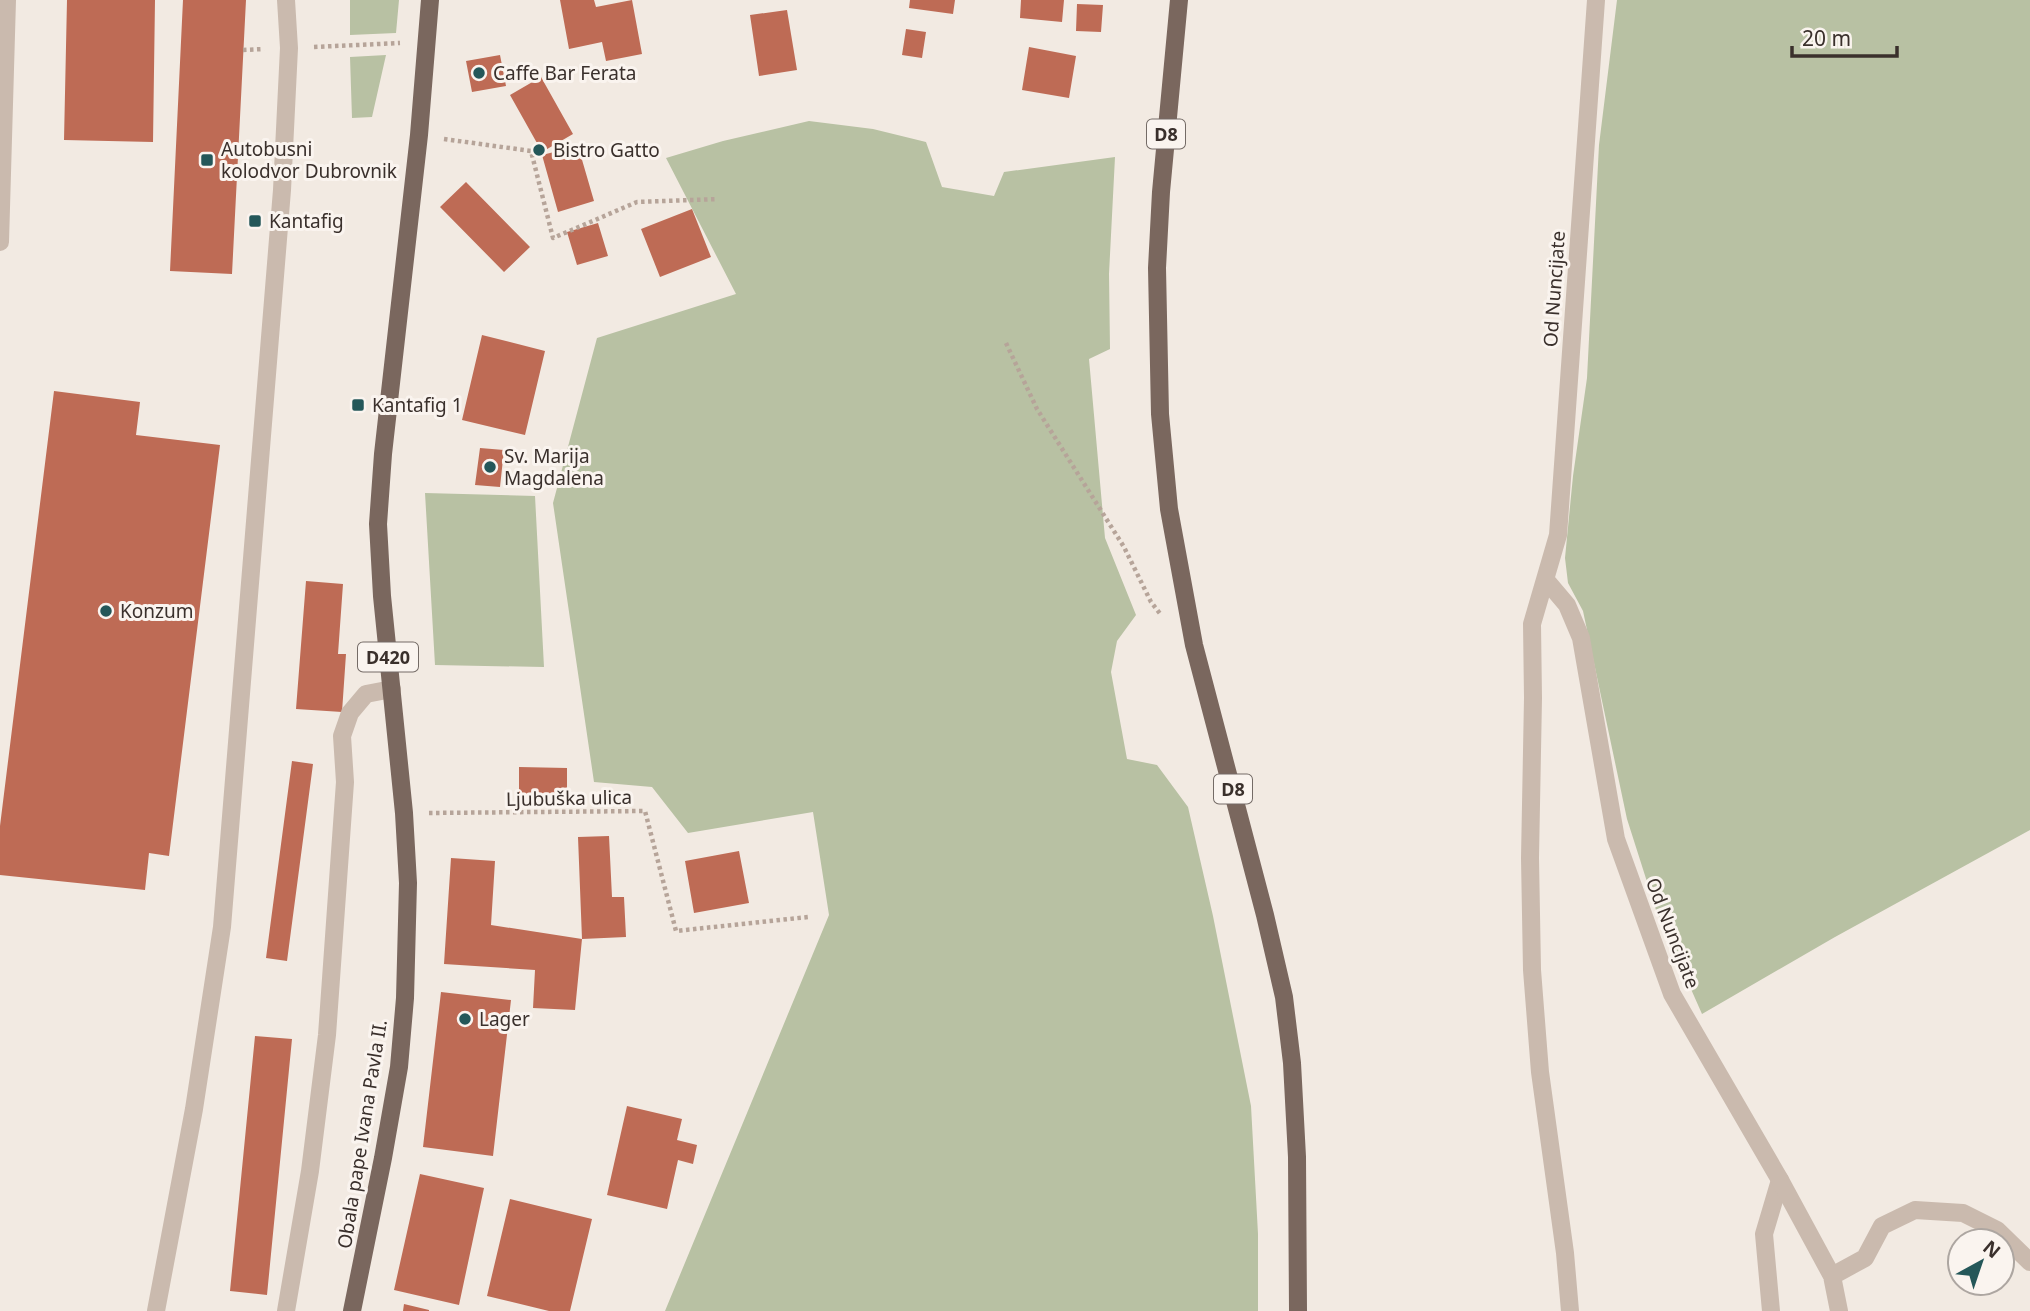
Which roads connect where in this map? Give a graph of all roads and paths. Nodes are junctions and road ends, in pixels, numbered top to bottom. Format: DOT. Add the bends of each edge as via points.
graph roads {
  1 [pos="8,0"];
  2 [pos="286,0"];
  3 [pos="429,0"];
  4 [pos="1180,0"];
  5 [pos="1596,0"];
  6 [pos="428,42"];
  7 [pos="289,48"];
  8 [pos="243,50"];
  9 [pos="419,135"];
  10 [pos="718,198"];
  11 [pos="0,242"];
  12 [pos="1006,343"];
  13 [pos="1545,579"];
  14 [pos="1194,645"];
  15 [pos="392,689"];
  16 [pos="404,813"];
  17 [pos="808,917"];
  18 [pos="1780,1180"];
  19 [pos="2030,1262"];
  20 [pos="1832,1276"];
  21 [pos="156,1311"];
  22 [pos="286,1311"];
  23 [pos="352,1311"];
  24 [pos="1298,1311"];
  25 [pos="1570,1311"];
  26 [pos="1771,1311"];
  27 [pos="1839,1311"];
  1 -- 11 [label="street"];
  2 -- 7 [label="street"];
  3 -- 6 [label="main road, Obala pape Ivana Pavla II. / D420"];
  4 -- 14 [label="main road, D8" via="1157,268 1169,509"];
  5 -- 13 [label="street, Od Nuncijate" via="1558,535"];
  6 -- 7 [label="path"];
  6 -- 9 [label="main road, Obala pape Ivana Pavla II. / D420"];
  7 -- 8 [label="path"];
  7 -- 21 [label="street" via="281,204 222,927"];
  9 -- 10 [label="path" via="531,151 553,238 637,202"];
  9 -- 15 [label="main road, Obala pape Ivana Pavla II. / D420" via="378,524"];
  12 -- 14 [label="path" via="1037,409 1125,547 1152,602 1174,634"];
  13 -- 18 [label="street, Od Nuncijate" via="1567,605 1581,638 1616,839 1672,994"];
  13 -- 25 [label="street, Od Nuncijate" via="1532,624 1532,970"];
  14 -- 24 [label="main road, D8" via="1284,997 1297,1157"];
  15 -- 16 [label="main road, Obala pape Ivana Pavla II. / D420"];
  15 -- 22 [label="street" via="366,694 350,713 342,736 345,782 327,1035"];
  16 -- 17 [label="path, Ljubuška ulica" via="645,811 676,931"];
  16 -- 23 [label="main road, Obala pape Ivana Pavla II. / D420" via="405,998 399,1067"];
  18 -- 20 [label="street, Od Nuncijate"];
  18 -- 26 [label="street" via="1764,1234"];
  19 -- 20 [label="street" via="1997,1230 1963,1213 1915,1210 1882,1227 1865,1258"];
  20 -- 27 [label="street, Od Nuncijate"];
}
